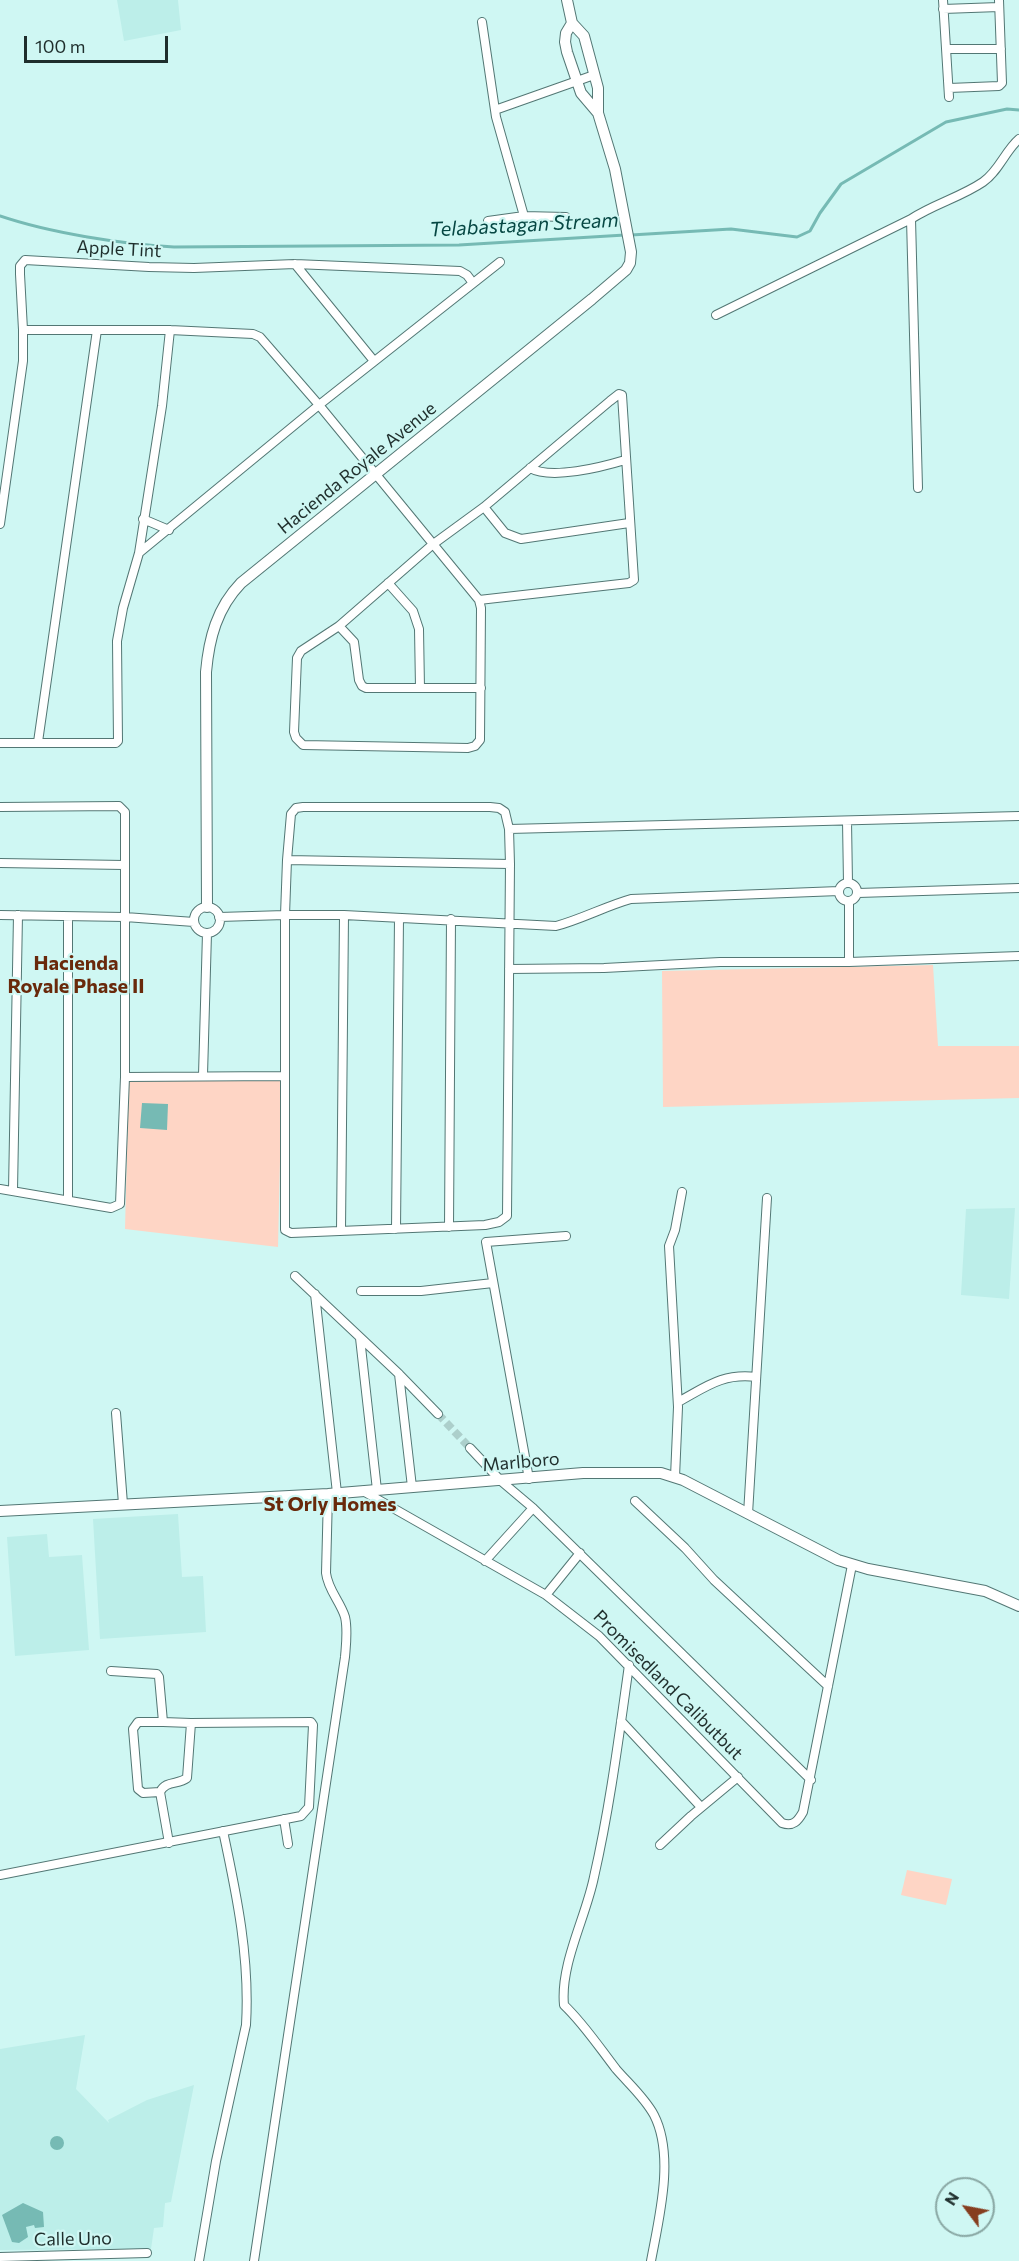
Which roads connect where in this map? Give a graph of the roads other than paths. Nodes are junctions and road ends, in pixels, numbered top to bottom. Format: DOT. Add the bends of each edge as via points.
graph roads {
  1 [pos="567,0"];
  2 [pos="999,3"];
  3 [pos="943,4"];
  4 [pos="482,22"];
  5 [pos="572,23"];
  6 [pos="946,49"];
  7 [pos="1000,49"];
  8 [pos="594,75"];
  9 [pos="576,80"];
  10 [pos="949,88"];
  11 [pos="949,98"];
  12 [pos="495,110"];
  13 [pos="598,113"];
  14 [pos="1019,139"];
  15 [pos="524,216"];
  16 [pos="566,217"];
  17 [pos="911,219"];
  18 [pos="488,221"];
  19 [pos="500,262"];
  20 [pos="295,264"];
  21 [pos="473,284"];
  22 [pos="716,315"];
  23 [pos="23,330"];
  24 [pos="97,330"];
  25 [pos="170,330"];
  26 [pos="374,362"];
  27 [pos="319,405"];
  28 [pos="625,460"];
  29 [pos="530,468"];
  30 [pos="376,474"];
  31 [pos="918,488"];
  32 [pos="484,507"];
  33 [pos="143,519"];
  34 [pos="629,523"];
  35 [pos="0,524"];
  36 [pos="169,530"];
  37 [pos="432,545"];
  38 [pos="139,553"];
  39 [pos="388,583"];
  40 [pos="479,600"];
  41 [pos="339,626"];
  42 [pos="480,687"];
  43 [pos="420,688"];
  44 [pos="38,742"];
  45 [pos="0,743"];
  46 [pos="0,807"];
  47 [pos="1019,816"];
  48 [pos="847,821"];
  49 [pos="509,829"];
  50 [pos="287,860"];
  51 [pos="0,863"];
  52 [pos="510,864"];
  53 [pos="124,865"];
  54 [pos="848,883"];
  55 [pos="1019,888"];
  56 [pos="839,891"];
  57 [pos="858,893"];
  58 [pos="849,902"];
  59 [pos="207,907"];
  60 [pos="0,915"];
  61 [pos="18,915"];
  62 [pos="285,915"];
  63 [pos="344,915"];
  64 [pos="219,917"];
  65 [pos="68,918"];
  66 [pos="124,918"];
  67 [pos="399,918"];
  68 [pos="452,919"];
  69 [pos="194,922"];
  70 [pos="510,925"];
  71 [pos="207,933"];
  72 [pos="1019,956"];
  73 [pos="849,962"];
  74 [pos="509,969"];
  75 [pos="203,1075"];
  76 [pos="284,1076"];
  77 [pos="125,1077"];
  78 [pos="0,1189"];
  79 [pos="13,1190"];
  80 [pos="682,1192"];
  81 [pos="766,1198"];
  82 [pos="68,1200"];
  83 [pos="449,1227"];
  84 [pos="396,1229"];
  85 [pos="341,1230"];
  86 [pos="566,1236"];
  87 [pos="295,1276"];
  88 [pos="493,1283"];
  89 [pos="361,1291"];
  90 [pos="315,1294"];
  91 [pos="360,1338"];
  92 [pos="399,1374"];
  93 [pos="756,1377"];
  94 [pos="678,1402"];
  95 [pos="116,1413"];
  96 [pos="438,1414"];
  97 [pos="470,1448"];
  98 [pos="675,1477"];
  99 [pos="529,1479"];
  100 [pos="501,1481"];
  101 [pos="412,1487"];
  102 [pos="376,1490"];
  103 [pos="362,1491"];
  104 [pos="333,1494"];
  105 [pos="635,1501"];
  106 [pos="123,1504"];
  107 [pos="533,1508"];
  108 [pos="0,1511"];
  109 [pos="748,1514"];
  110 [pos="580,1553"];
  111 [pos="485,1561"];
  112 [pos="852,1565"];
  113 [pos="546,1595"];
  114 [pos="1019,1606"];
  115 [pos="629,1665"];
  116 [pos="111,1671"];
  117 [pos="828,1686"];
  118 [pos="621,1721"];
  119 [pos="163,1722"];
  120 [pos="191,1723"];
  121 [pos="738,1777"];
  122 [pos="811,1780"];
  123 [pos="160,1792"];
  124 [pos="701,1807"];
  125 [pos="284,1819"];
  126 [pos="223,1831"];
  127 [pos="169,1843"];
  128 [pos="288,1844"];
  129 [pos="660,1845"];
  130 [pos="0,1875"];
  131 [pos="147,2253"];
  132 [pos="0,2257"];
  133 [pos="199,2261"];
  134 [pos="254,2261"];
  135 [pos="651,2261"];
  1 -- 5 [label="street, Hacienda Royale Avenue"];
  2 -- 3 [label="street"];
  2 -- 7 [label="street"];
  3 -- 6 [label="street"];
  4 -- 12 [label="street"];
  5 -- 8 [label="street, Hacienda Royale Avenue" via="584,36"];
  5 -- 9 [label="street, Hacienda Royale Avenue" via="565,42"];
  6 -- 7 [label="street"];
  6 -- 10 [label="street"];
  7 -- 10 [label="street" via="1001,85"];
  8 -- 9 [label="street"];
  8 -- 13 [label="street, Hacienda Royale Avenue" via="600,100"];
  9 -- 12 [label="street"];
  9 -- 13 [label="street, Hacienda Royale Avenue" via="581,93"];
  10 -- 11 [label="street"];
  12 -- 15 [label="street"];
  13 -- 30 [label="street, Hacienda Royale Avenue" via="628,228 631,252 626,270"];
  14 -- 17 [label="street" via="983,181"];
  15 -- 16 [label="street"];
  15 -- 18 [label="street"];
  17 -- 22 [label="street"];
  17 -- 31 [label="street"];
  19 -- 21 [label="street"];
  20 -- 21 [label="street, Apple Tint" via="460,271"];
  20 -- 23 [label="street, Apple Tint" via="179,268 25,260 20,266"];
  20 -- 26 [label="street"];
  21 -- 26 [label="street"];
  23 -- 24 [label="street"];
  23 -- 35 [label="street, Apple Tint" via="19,394"];
  24 -- 25 [label="street"];
  24 -- 44 [label="street"];
  25 -- 27 [label="street" via="260,337"];
  25 -- 33 [label="street"];
  26 -- 27 [label="street"];
  27 -- 30 [label="street"];
  27 -- 36 [label="street"];
  28 -- 29 [label="street" via="557,472"];
  28 -- 29 [label="street" via="621,394"];
  28 -- 34 [label="street"];
  29 -- 32 [label="street"];
  30 -- 37 [label="street"];
  30 -- 59 [label="street, Hacienda Royale Avenue" via="241,584 228,597 216,621 206,672"];
  32 -- 34 [label="street" via="506,533 522,539"];
  32 -- 37 [label="street"];
  33 -- 36 [label="street"];
  33 -- 38 [label="street"];
  34 -- 40 [label="street" via="634,578 631,583"];
  36 -- 38 [label="street"];
  37 -- 39 [label="street"];
  37 -- 40 [label="street"];
  38 -- 44 [label="street" via="117,641 119,740"];
  39 -- 41 [label="street"];
  39 -- 43 [label="street" via="413,610 419,629"];
  40 -- 42 [label="street"];
  41 -- 42 [label="street" via="301,651 297,658 294,732 303,745 475,746 480,740"];
  41 -- 43 [label="street" via="354,642 362,686"];
  42 -- 43 [label="street"];
  44 -- 45 [label="street"];
  46 -- 53 [label="street" via="118,806 125,812"];
  47 -- 48 [label="street"];
  48 -- 49 [label="street"];
  48 -- 54 [label="street"];
  49 -- 50 [label="street" via="505,812 490,807 303,807 291,814"];
  49 -- 52 [label="street"];
  50 -- 52 [label="street"];
  50 -- 62 [label="street"];
  51 -- 53 [label="street"];
  52 -- 70 [label="street"];
  53 -- 66 [label="street"];
  54 -- 56 [label="street"];
  54 -- 57 [label="street" via="855,885"];
  55 -- 57 [label="street"];
  56 -- 58 [label="street" via="842,899"];
  56 -- 70 [label="street" via="631,898 556,926"];
  57 -- 58 [label="street"];
  58 -- 73 [label="street"];
  59 -- 64 [label="street"];
  59 -- 69 [label="street" via="197,912"];
  60 -- 61 [label="street"];
  61 -- 65 [label="street"];
  61 -- 79 [label="street"];
  62 -- 63 [label="street"];
  62 -- 64 [label="street"];
  62 -- 76 [label="street"];
  63 -- 67 [label="street"];
  63 -- 85 [label="street"];
  64 -- 71 [label="street" via="217,928"];
  65 -- 66 [label="street"];
  65 -- 82 [label="street"];
  66 -- 69 [label="street"];
  66 -- 77 [label="street"];
  67 -- 68 [label="street"];
  67 -- 84 [label="street"];
  68 -- 70 [label="street"];
  68 -- 83 [label="street"];
  69 -- 71 [label="street"];
  70 -- 74 [label="street"];
  71 -- 75 [label="street"];
  72 -- 73 [label="street"];
  73 -- 74 [label="street"];
  74 -- 83 [label="street" via="507,1216 499,1222"];
  75 -- 76 [label="street"];
  75 -- 77 [label="street"];
  76 -- 85 [label="street" via="285,1230"];
  77 -- 82 [label="street" via="120,1204 111,1208"];
  78 -- 79 [label="street"];
  79 -- 82 [label="street"];
  80 -- 94 [label="street" via="669,1246"];
  81 -- 93 [label="street"];
  83 -- 84 [label="street"];
  84 -- 85 [label="street"];
  86 -- 88 [label="street" via="486,1242"];
  87 -- 90 [label="street"];
  88 -- 89 [label="street" via="421,1291"];
  88 -- 99 [label="street"];
  90 -- 91 [label="street"];
  90 -- 104 [label="street"];
  91 -- 92 [label="street"];
  91 -- 102 [label="street"];
  92 -- 96 [label="street"];
  92 -- 101 [label="street"];
  93 -- 94 [label="street" via="722,1378"];
  93 -- 109 [label="street"];
  94 -- 98 [label="street"];
  95 -- 106 [label="street"];
  97 -- 100 [label="street"];
  98 -- 99 [label="street, Marlboro" via="661,1473 583,1473"];
  98 -- 109 [label="street, Marlboro"];
  99 -- 100 [label="street, Marlboro"];
  100 -- 101 [label="street, Marlboro"];
  100 -- 107 [label="street"];
  101 -- 102 [label="street, Marlboro"];
  102 -- 103 [label="street, Marlboro"];
  103 -- 104 [label="street, Marlboro"];
  103 -- 111 [label="street, Promisedland Calibutbut"];
  104 -- 106 [label="street, Marlboro"];
  104 -- 134 [label="street" via="326,1573 327,1585 345,1618 345,1657"];
  105 -- 117 [label="street"];
  106 -- 108 [label="street, Marlboro"];
  107 -- 110 [label="street"];
  107 -- 111 [label="street"];
  109 -- 112 [label="street, Marlboro"];
  110 -- 113 [label="street"];
  110 -- 122 [label="street"];
  111 -- 113 [label="street, Promisedland Calibutbut"];
  112 -- 114 [label="street, Marlboro" via="985,1591"];
  112 -- 117 [label="street, Promisedland Calibutbut"];
  113 -- 115 [label="street, Promisedland Calibutbut"];
  115 -- 118 [label="street"];
  115 -- 121 [label="street, Promisedland Calibutbut"];
  116 -- 119 [label="street" via="159,1675"];
  117 -- 122 [label="street, Promisedland Calibutbut"];
  118 -- 124 [label="street"];
  118 -- 135 [label="street" via="594,1880 563,1996 564,2005 648,2105 660,2131 664,2181"];
  119 -- 120 [label="street"];
  119 -- 123 [label="street" via="138,1722 134,1729 138,1789 143,1793"];
  120 -- 123 [label="street" via="187,1778 166,1785"];
  120 -- 125 [label="street" via="311,1722 309,1807 301,1816"];
  121 -- 122 [label="street, Promisedland Calibutbut" via="787,1825 792,1825 804,1812"];
  121 -- 124 [label="street"];
  123 -- 127 [label="street"];
  124 -- 129 [label="street"];
  125 -- 126 [label="street"];
  125 -- 128 [label="street"];
  126 -- 127 [label="street"];
  126 -- 133 [label="street" via="246,1953 248,2006"];
  127 -- 130 [label="street"];
  131 -- 132 [label="street, Calle Uno"];
}
